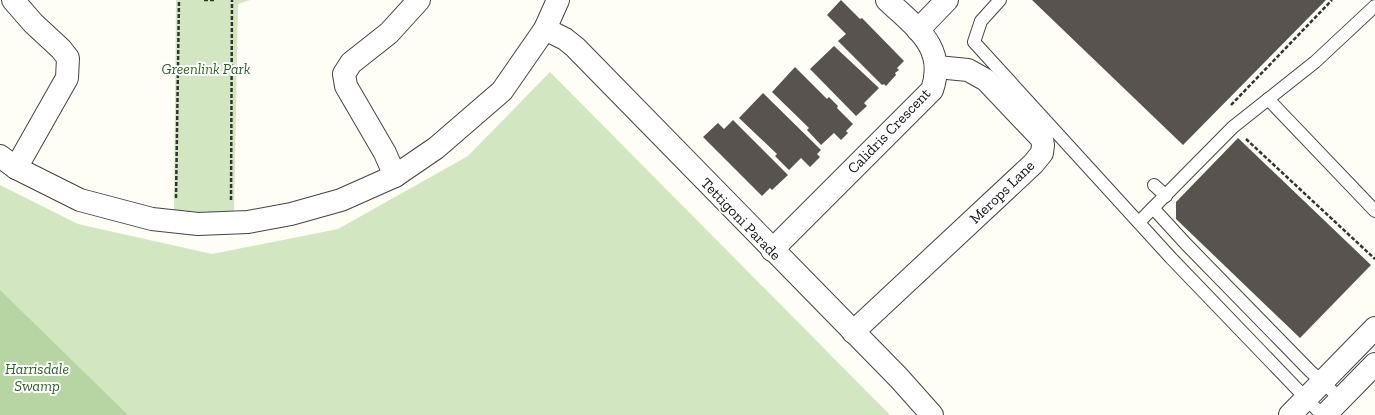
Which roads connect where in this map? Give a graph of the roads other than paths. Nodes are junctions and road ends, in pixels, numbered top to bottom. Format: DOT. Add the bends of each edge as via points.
graph roads {
  1 [pos="13,0"];
  2 [pos="419,0"];
  3 [pos="558,0"];
  4 [pos="887,0"];
  5 [pos="947,0"];
  6 [pos="1000,0"];
  7 [pos="1375,6"];
  8 [pos="545,29"];
  9 [pos="918,30"];
  10 [pos="937,67"];
  11 [pos="1268,99"];
  12 [pos="8,162"];
  13 [pos="395,176"];
  14 [pos="1154,185"];
  15 [pos="1166,196"];
  16 [pos="1153,208"];
  17 [pos="1375,211"];
  18 [pos="1139,222"];
  19 [pos="772,250"];
  20 [pos="1375,328"];
  21 [pos="853,332"];
  22 [pos="1375,364"];
  23 [pos="1322,383"];
  24 [pos="1306,399"];
  25 [pos="1341,399"];
  26 [pos="932,415"];
  27 [pos="1290,415"];
  28 [pos="1324,415"];
  1 -- 12 [label="street" via="33,23 61,48 68,58 68,67 67,78"];
  2 -- 13 [label="street" via="389,33 351,63 344,74 346,86 385,153"];
  3 -- 8 [label="street"];
  4 -- 9 [label="street, Calidris Crescent"];
  5 -- 9 [label="street"];
  6 -- 18 [label="lane" via="981,21 974,42"];
  7 -- 11 [label="lane" via="1315,62"];
  8 -- 13 [label="street" via="502,91 436,148"];
  8 -- 19 [label="street, Tettigoni Parade" via="575,47"];
  9 -- 10 [label="street, Calidris Crescent" via="933,48"];
  10 -- 19 [label="street, Calidris Crescent" via="935,79 927,96"];
  10 -- 21 [label="street, Merops Lane" via="968,70 986,80 1038,133 1044,145 1042,153"];
  11 -- 15 [label="lane" via="1233,127"];
  11 -- 17 [label="lane"];
  12 -- 13 [label="street" via="80,200 152,219 198,224 248,222 291,214 341,200"];
  14 -- 15 [label="lane"];
  15 -- 16 [label="lane"];
  16 -- 18 [label="lane"];
  16 -- 23 [label="lane"];
  18 -- 24 [label="lane"];
  19 -- 21 [label="street, Tettigoni Parade"];
  20 -- 23 [label="street"];
  21 -- 26 [label="street, Tettigoni Parade"];
  22 -- 25 [label="street"];
  23 -- 24 [label="street"];
  23 -- 25 [label="lane"];
  24 -- 27 [label="street"];
  24 -- 28 [label="lane"];
  25 -- 28 [label="street"];
}
